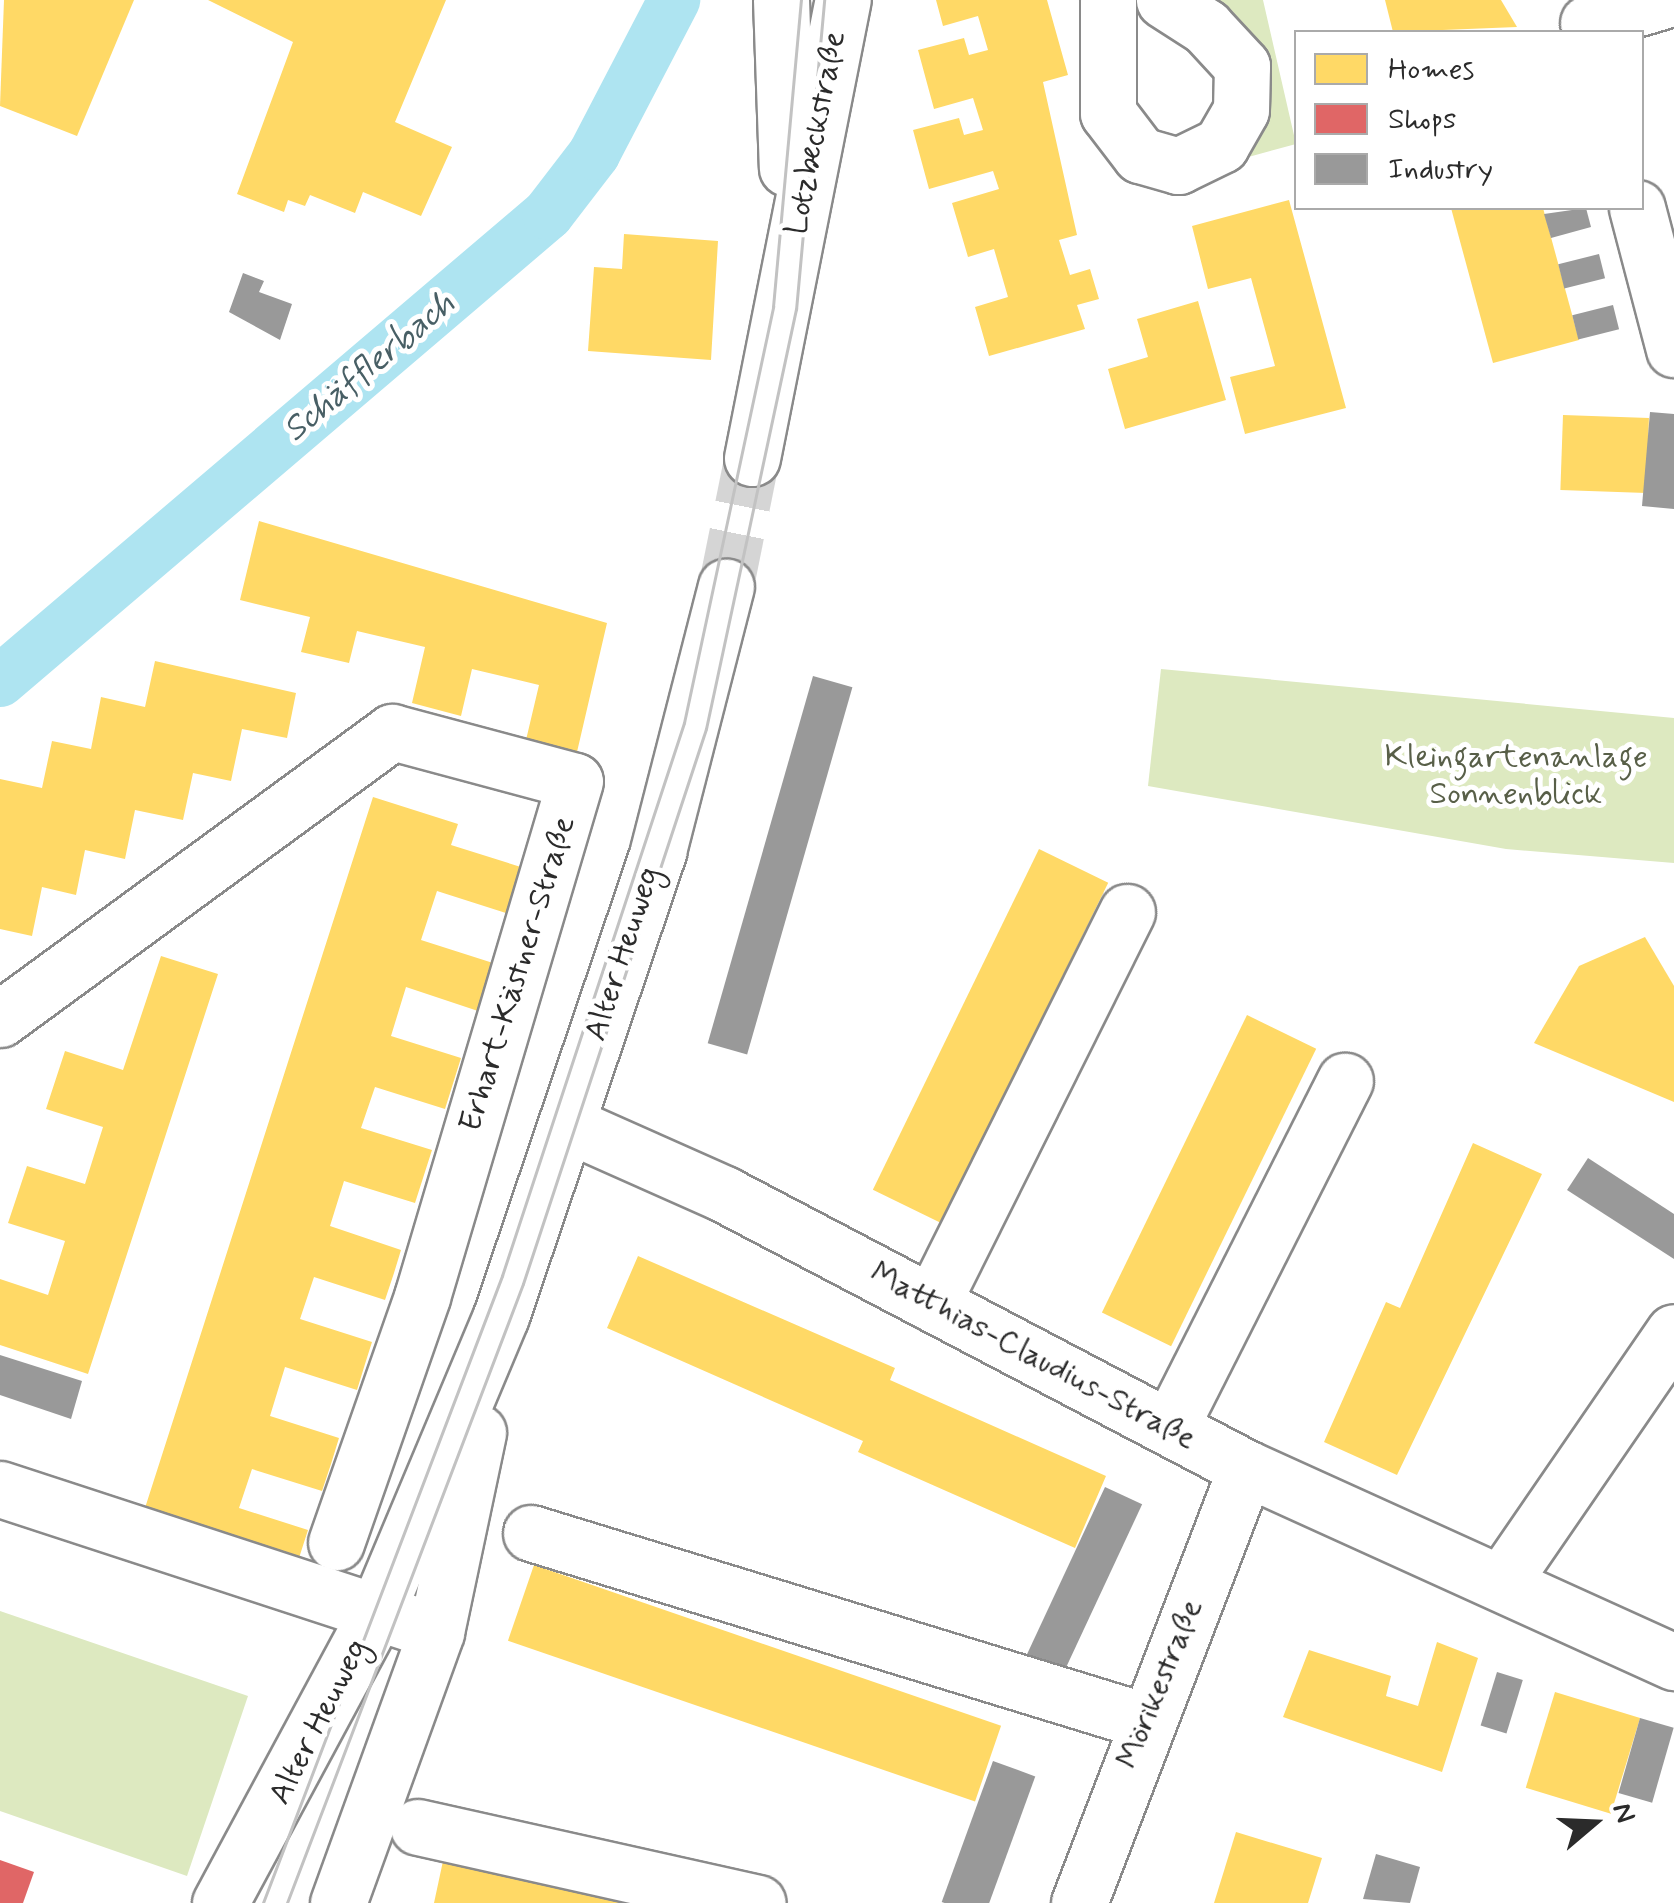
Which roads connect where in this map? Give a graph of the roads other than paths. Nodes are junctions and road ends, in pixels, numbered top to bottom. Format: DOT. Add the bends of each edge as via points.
graph roads {
  1 [pos="781,0"];
  2 [pos="843,0"];
  3 [pos="1108,0"];
  4 [pos="1164,0"];
  5 [pos="1665,0"];
  6 [pos="1587,18"];
  7 [pos="1637,210"];
  8 [pos="790,266"];
  9 [pos="1674,349"];
  10 [pos="752,458"];
  11 [pos="726,587"];
  12 [pos="1128,912"];
  13 [pos="0,1019"];
  14 [pos="1344,1081"];
  15 [pos="566,1124"];
  16 [pos="422,1296"];
  17 [pos="932,1303"];
  18 [pos="501,1316"];
  19 [pos="1674,1332"];
  20 [pos="1170,1427"];
  21 [pos="1246,1468"];
  22 [pos="0,1488"];
  23 [pos="532,1533"];
  24 [pos="336,1542"];
  25 [pos="1502,1582"];
  26 [pos="377,1610"];
  27 [pos="436,1632"];
  28 [pos="1674,1662"];
  29 [pos="1145,1722"];
  30 [pos="418,1827"];
  31 [pos="220,1903"];
  32 [pos="338,1903"];
  33 [pos="758,1903"];
  34 [pos="1080,1903"];
  1 -- 8 [label="street, Lotzbeckstraße"];
  2 -- 8 [label="street, Lotzbeckstraße"];
  3 -- 4 [label="street" via="1108,113 1140,155 1178,166 1221,146 1241,110 1242,66 1206,26"];
  5 -- 6 [label="street"];
  7 -- 9 [label="street"];
  8 -- 10 [label="street, Lotzbeckstraße"];
  11 -- 15 [label="street, Alter Heuweg" via="658,851"];
  12 -- 17 [label="street"];
  13 -- 16 [label="street, Erhart-Kästner-Straße" via="392,732 575,781"];
  14 -- 20 [label="street"];
  15 -- 17 [label="street, Matthias-Claudius-Straße"];
  15 -- 18 [label="street, Alter Heuweg"];
  16 -- 18 [label="street"];
  16 -- 24 [label="street, Erhart-Kästner-Straße"];
  17 -- 20 [label="street, Matthias-Claudius-Straße"];
  18 -- 26 [label="street, Alter Heuweg"];
  18 -- 27 [label="street, Alter Heuweg"];
  19 -- 25 [label="street"];
  20 -- 21 [label="street, Matthias-Claudius-Straße"];
  21 -- 25 [label="street, Matthias-Claudius-Straße"];
  21 -- 29 [label="street, Mörikestraße"];
  22 -- 26 [label="street"];
  23 -- 29 [label="street"];
  25 -- 28 [label="street, Matthias-Claudius-Straße"];
  26 -- 27 [label="street"];
  26 -- 31 [label="street, Alter Heuweg"];
  27 -- 32 [label="street, Alter Heuweg"];
  29 -- 34 [label="street, Mörikestraße"];
  30 -- 33 [label="street"];
}
